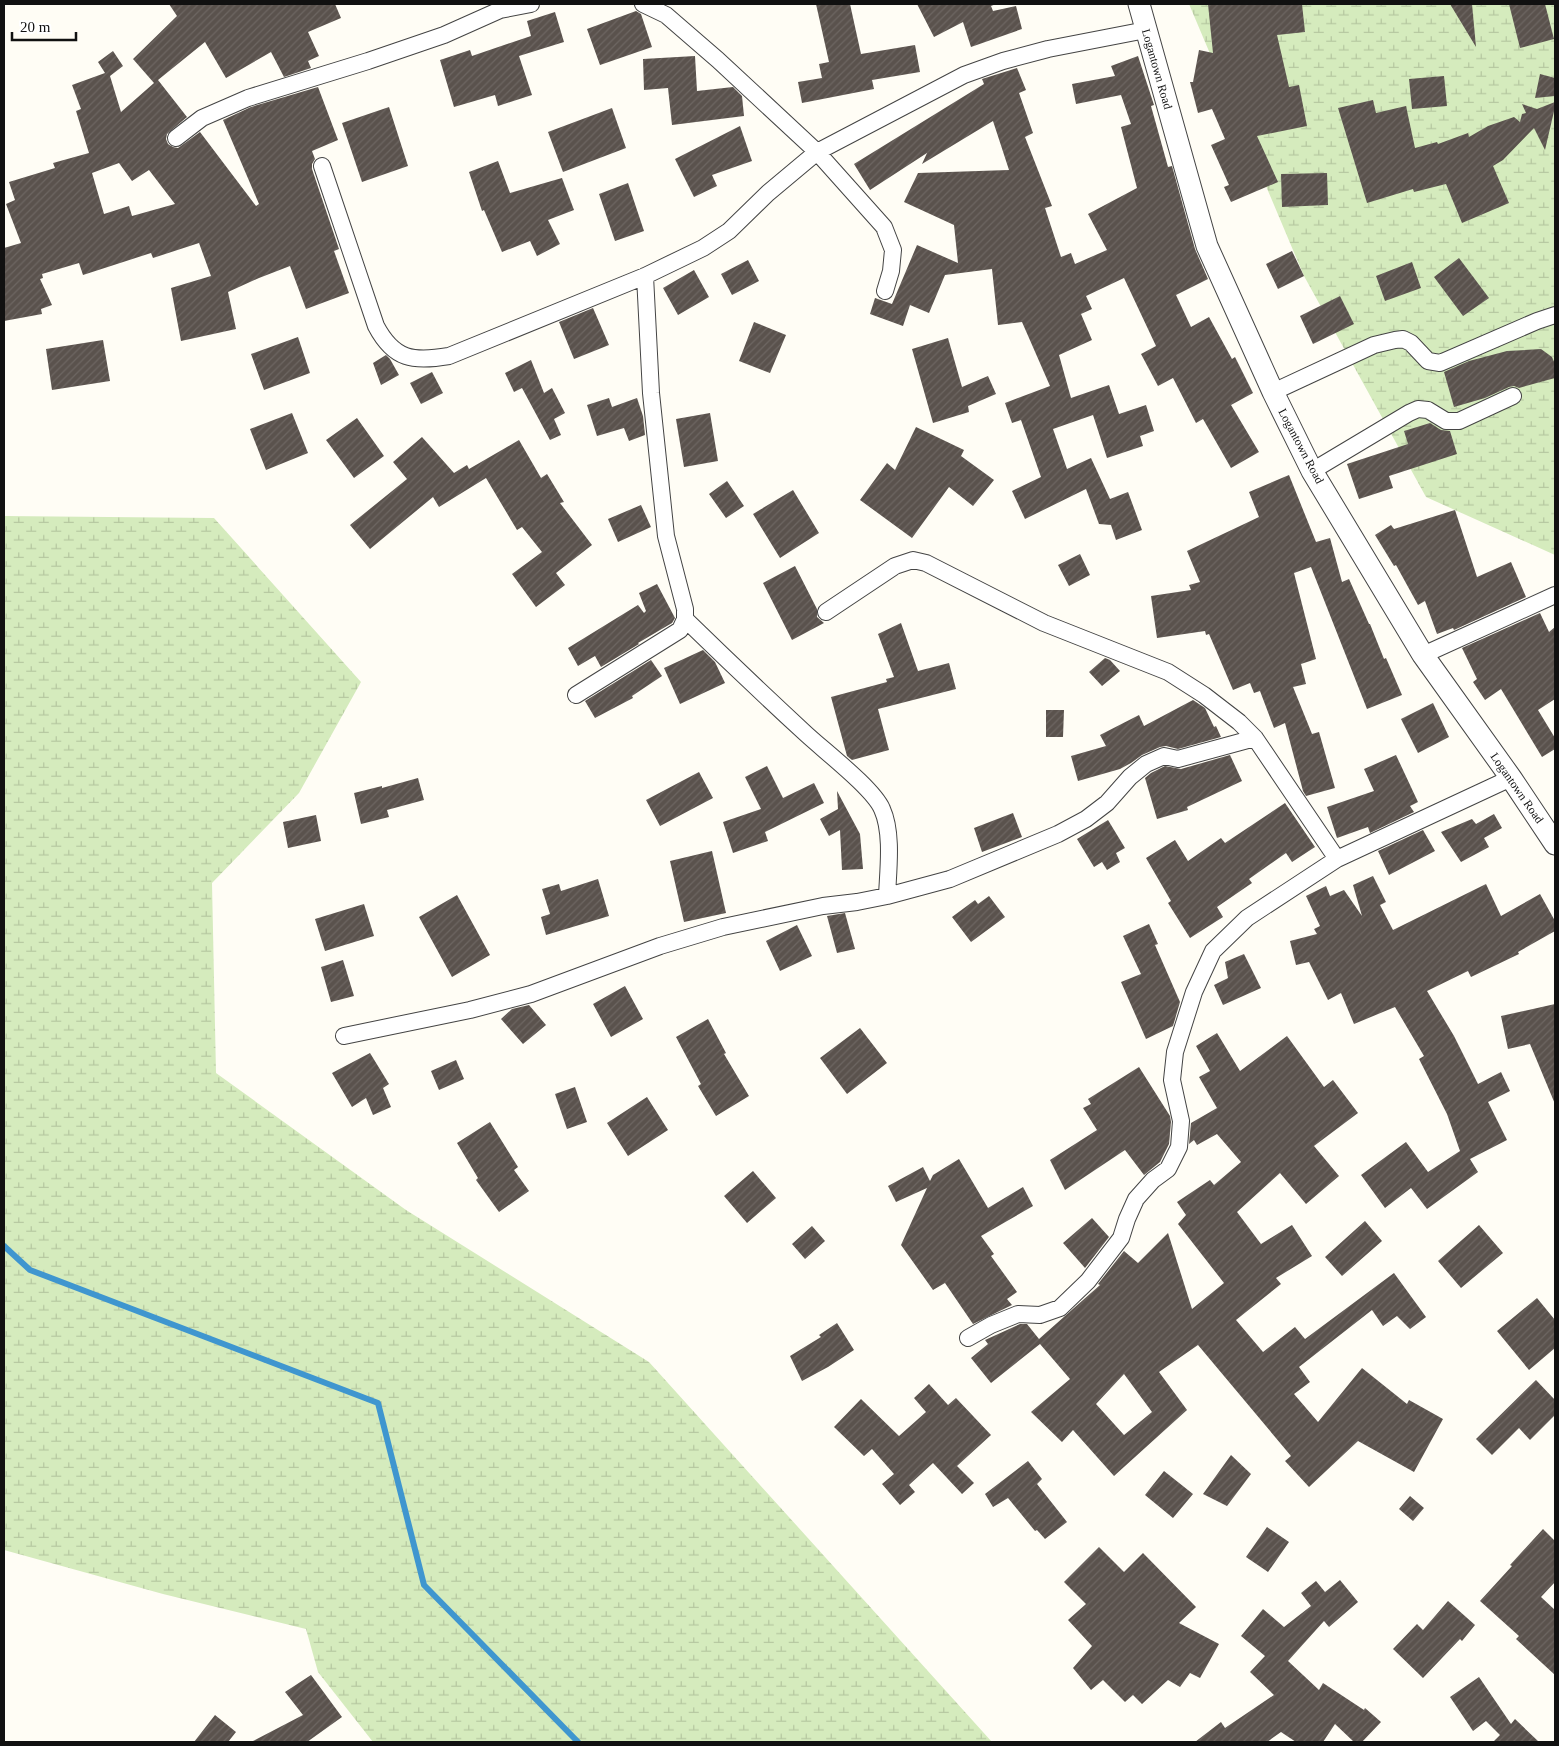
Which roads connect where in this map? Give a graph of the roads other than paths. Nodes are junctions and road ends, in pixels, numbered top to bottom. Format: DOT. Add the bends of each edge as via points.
graph roads {
  1 [pos="531,4"];
  2 [pos="643,4"];
  3 [pos="1139,4"];
  4 [pos="499,7"];
  5 [pos="1146,30"];
  6 [pos="176,138"];
  7 [pos="817,152"];
  8 [pos="322,166"];
  9 [pos="645,276"];
  10 [pos="885,291"];
  11 [pos="1555,314"];
  12 [pos="1273,392"];
  13 [pos="1513,396"];
  14 [pos="1312,471"];
  15 [pos="1555,595"];
  16 [pos="826,612"];
  17 [pos="685,619"];
  18 [pos="1423,655"];
  19 [pos="576,695"];
  20 [pos="1255,738"];
  21 [pos="1511,778"];
  22 [pos="1555,844"];
  23 [pos="1337,859"];
  24 [pos="888,896"];
  25 [pos="344,1036"];
  26 [pos="968,1338"];
  1 -- 4 [label="street"];
  2 -- 7 [label="street" via="666,15 687,32"];
  3 -- 5 [label="street, Logantown Road"];
  4 -- 6 [label="street" via="444,34 248,98 202,118"];
  5 -- 7 [label="street" via="1048,49 964,75"];
  5 -- 12 [label="street, Logantown Road" via="1207,246"];
  7 -- 9 [label="street" via="729,231 703,248"];
  7 -- 10 [label="street" via="884,227 894,250"];
  8 -- 9 [label="street" via="376,326 390,347 408,357 433,359 449,356"];
  9 -- 17 [label="street" via="651,394 666,536"];
  11 -- 12 [label="street" via="1440,363 1428,361 1403,339 1374,345"];
  12 -- 14 [label="street, Logantown Road"];
  13 -- 14 [label="street" via="1459,420 1446,421 1428,410 1418,409"];
  14 -- 18 [label="street, Logantown Road"];
  15 -- 18 [label="street"];
  16 -- 20 [label="street" via="895,566 913,560 926,563 1044,624 1168,672 1204,695"];
  17 -- 19 [label="street" via="680,630"];
  17 -- 24 [label="street" via="873,796 882,809 886,824"];
  18 -- 21 [label="street, Logantown Road"];
  20 -- 23 [label="street"];
  20 -- 24 [label="street" via="1178,759 1164,756 1146,764 1086,819 1058,834 950,879"];
  21 -- 22 [label="street, Logantown Road"];
  21 -- 23 [label="street"];
  23 -- 26 [label="street" via="1247,918 1213,951 1194,992 1175,1052 1172,1080 1181,1121 1179,1147 1168,1169 1136,1199 1121,1238 1093,1274 1060,1308 1040,1314 1018,1314"];
  24 -- 25 [label="street" via="723,927 660,946 531,994"];
}
